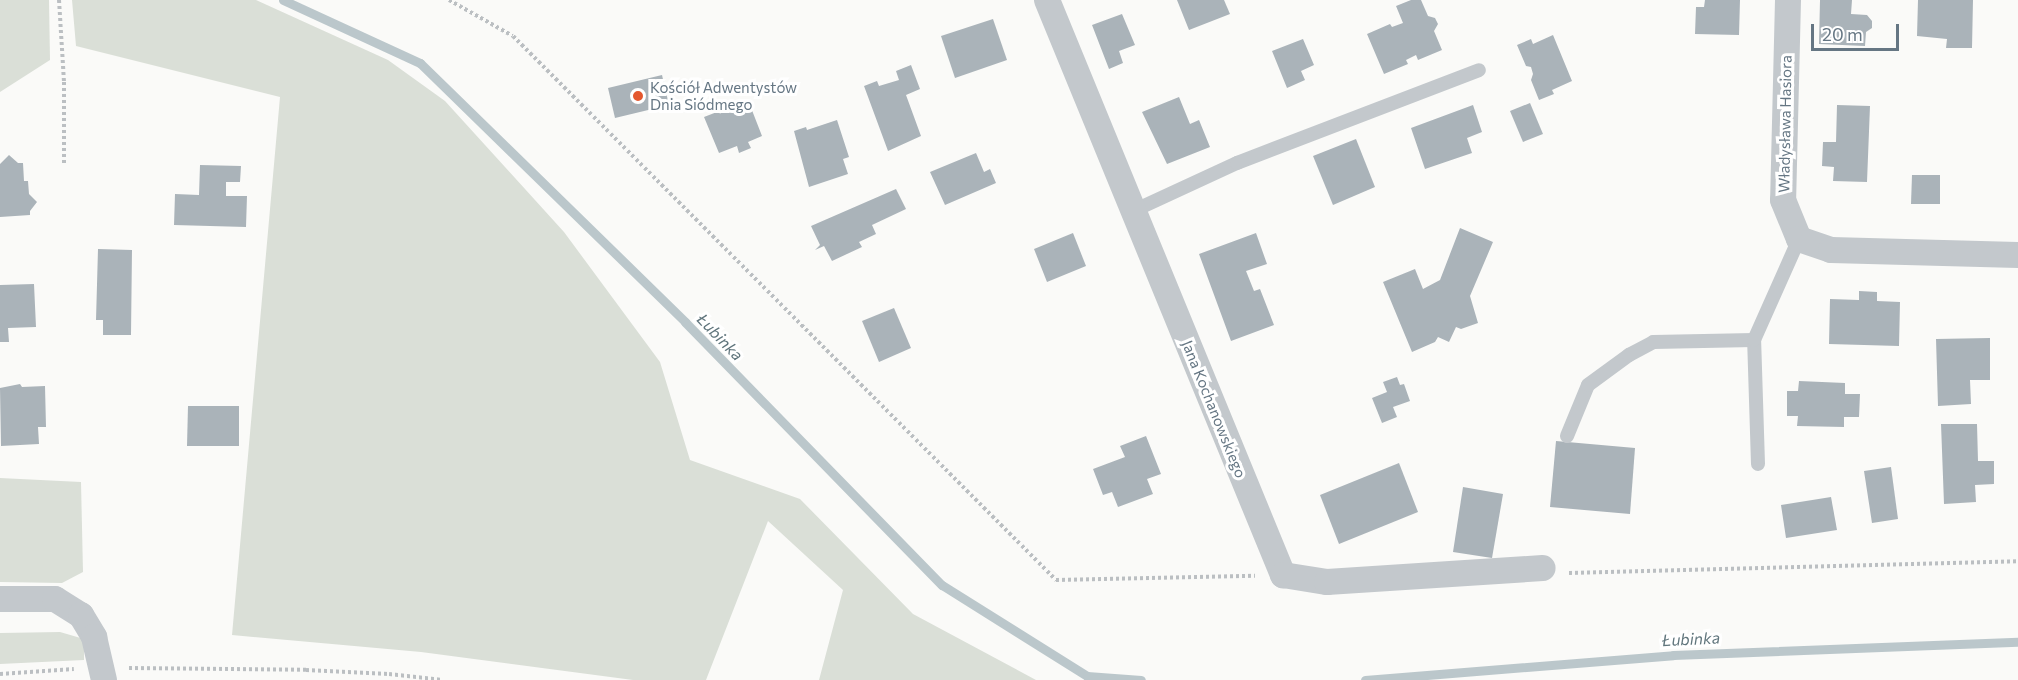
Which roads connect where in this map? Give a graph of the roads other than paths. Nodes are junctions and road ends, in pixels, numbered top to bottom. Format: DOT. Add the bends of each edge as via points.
graph roads {
  1 [pos="1047,0"];
  2 [pos="1788,0"];
  3 [pos="1479,70"];
  4 [pos="1133,211"];
  5 [pos="1799,239"];
  6 [pos="2018,255"];
  7 [pos="1754,340"];
  8 [pos="1567,436"];
  9 [pos="1758,464"];
  10 [pos="1555,571"];
  11 [pos="0,598"];
  12 [pos="103,674"];
  1 -- 4 [label="street, Jana Kochanowskiego"];
  2 -- 5 [label="street, Władysława Hasiora" via="1783,200"];
  3 -- 4 [label="lane" via="1237,163"];
  4 -- 10 [label="street, Jana Kochanowskiego" via="1282,575 1327,582"];
  5 -- 6 [label="street" via="1832,250"];
  5 -- 7 [label="lane"];
  7 -- 8 [label="lane" via="1653,342 1588,385"];
  7 -- 9 [label="lane"];
  11 -- 12 [label="street" via="55,599 81,615 94,637"];
}
